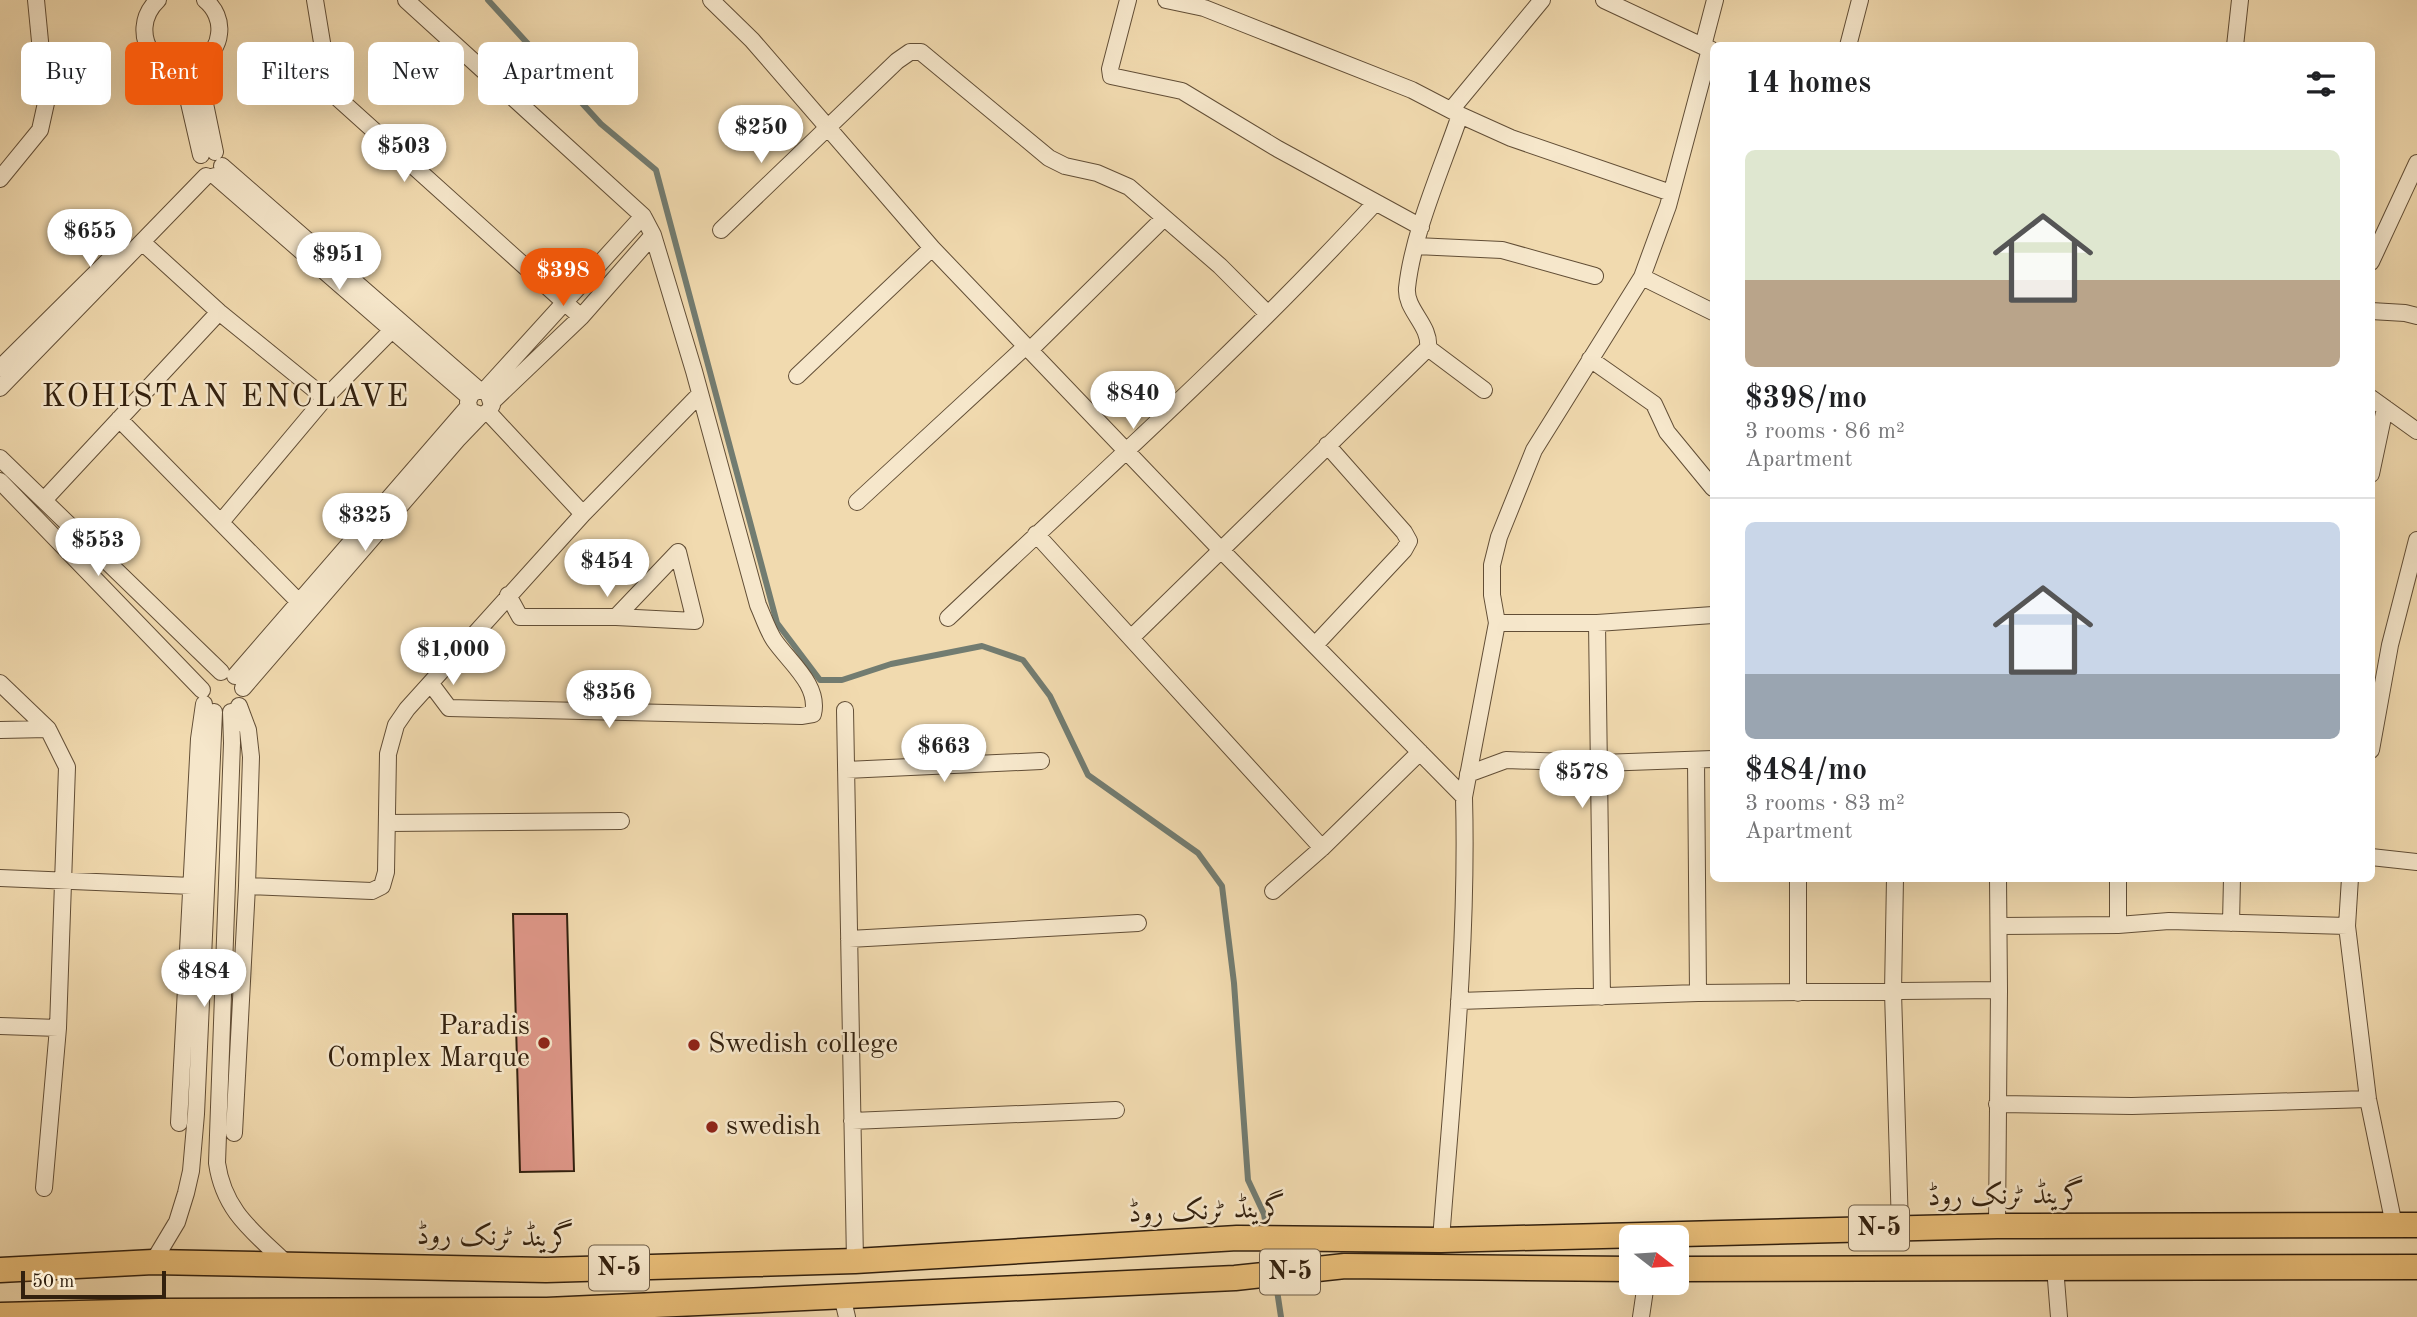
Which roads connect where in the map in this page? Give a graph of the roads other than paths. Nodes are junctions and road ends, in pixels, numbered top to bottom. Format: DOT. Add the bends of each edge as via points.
graph roads {
  1 [pos="36,0"];
  2 [pos="158,0"];
  3 [pos="205,0"];
  4 [pos="315,0"];
  5 [pos="406,0"];
  6 [pos="711,0"];
  7 [pos="1128,0"];
  8 [pos="1166,0"];
  9 [pos="1542,0"];
  10 [pos="1715,0"];
  11 [pos="1860,0"];
  12 [pos="2240,0"];
  13 [pos="1606,1"];
  14 [pos="1206,4"];
  15 [pos="146,42"];
  16 [pos="217,42"];
  17 [pos="1849,42"];
  18 [pos="2235,42"];
  19 [pos="1709,49"];
  20 [pos="197,105"];
  21 [pos="1456,113"];
  22 [pos="827,126"];
  23 [pos="2417,163"];
  24 [pos="210,166"];
  25 [pos="0,179"];
  26 [pos="1671,193"];
  27 [pos="1375,203"];
  28 [pos="643,216"];
  29 [pos="1164,218"];
  30 [pos="1422,228"];
  31 [pos="721,230"];
  32 [pos="653,235"];
  33 [pos="142,242"];
  34 [pos="1416,246"];
  35 [pos="932,248"];
  36 [pos="2375,253"];
  37 [pos="1595,276"];
  38 [pos="1642,277"];
  39 [pos="564,304"];
  40 [pos="1710,311"];
  41 [pos="2375,311"];
  42 [pos="219,312"];
  43 [pos="1268,314"];
  44 [pos="2417,316"];
  45 [pos="581,317"];
  46 [pos="392,330"];
  47 [pos="1028,348"];
  48 [pos="1428,348"];
  49 [pos="1590,359"];
  50 [pos="0,368"];
  51 [pos="797,376"];
  52 [pos="0,388"];
  53 [pos="1484,390"];
  54 [pos="699,395"];
  55 [pos="325,398"];
  56 [pos="2375,401"];
  57 [pos="480,402"];
  58 [pos="2385,408"];
  59 [pos="119,419"];
  60 [pos="2417,431"];
  61 [pos="1327,446"];
  62 [pos="1126,450"];
  63 [pos="2375,455"];
  64 [pos="0,458"];
  65 [pos="0,481"];
  66 [pos="1710,484"];
  67 [pos="44,500"];
  68 [pos="857,502"];
  69 [pos="583,514"];
  70 [pos="221,522"];
  71 [pos="1036,534"];
  72 [pos="2417,540"];
  73 [pos="1221,550"];
  74 [pos="508,595"];
  75 [pos="298,601"];
  76 [pos="1710,615"];
  77 [pos="616,617"];
  78 [pos="947,618"];
  79 [pos="1497,623"];
  80 [pos="1597,623"];
  81 [pos="1131,638"];
  82 [pos="1316,645"];
  83 [pos="233,679"];
  84 [pos="0,683"];
  85 [pos="431,684"];
  86 [pos="207,702"];
  87 [pos="235,709"];
  88 [pos="845,709"];
  89 [pos="2375,728"];
  90 [pos="48,729"];
  91 [pos="0,730"];
  92 [pos="1420,752"];
  93 [pos="1696,760"];
  94 [pos="1710,760"];
  95 [pos="1041,761"];
  96 [pos="1601,763"];
  97 [pos="846,770"];
  98 [pos="1468,774"];
  99 [pos="1464,797"];
  100 [pos="621,821"];
  101 [pos="387,823"];
  102 [pos="1322,848"];
  103 [pos="2375,857"];
  104 [pos="2417,862"];
  105 [pos="0,878"];
  106 [pos="63,881"];
  107 [pos="1798,882"];
  108 [pos="1895,882"];
  109 [pos="1998,882"];
  110 [pos="2118,882"];
  111 [pos="2232,882"];
  112 [pos="2350,882"];
  113 [pos="192,886"];
  114 [pos="247,886"];
  115 [pos="1273,891"];
  116 [pos="1138,923"];
  117 [pos="2231,923"];
  118 [pos="2118,925"];
  119 [pos="2000,926"];
  120 [pos="2347,926"];
  121 [pos="849,939"];
  122 [pos="1999,990"];
  123 [pos="1894,992"];
  124 [pos="1698,993"];
  125 [pos="1798,993"];
  126 [pos="1602,997"];
  127 [pos="1459,1001"];
  128 [pos="0,1026"];
  129 [pos="58,1028"];
  130 [pos="2368,1099"];
  131 [pos="1997,1104"];
  132 [pos="1116,1110"];
  133 [pos="852,1121"];
  134 [pos="179,1123"];
  135 [pos="234,1133"];
  136 [pos="44,1188"];
  137 [pos="2405,1225"];
  138 [pos="1997,1226"];
  139 [pos="1900,1228"];
  140 [pos="1441,1240"];
  141 [pos="855,1261"];
  142 [pos="153,1262"];
  143 [pos="288,1265"];
  144 [pos="2417,1266"];
  145 [pos="2055,1267"];
  146 [pos="1619,1269"];
  147 [pos="1689,1269"];
  148 [pos="0,1270"];
  149 [pos="546,1270"];
  150 [pos="1645,1295"];
  151 [pos="845,1307"];
  152 [pos="547,1310"];
  153 [pos="390,1314"];
  154 [pos="0,1315"];
  155 [pos="1642,1317"];
  156 [pos="2059,1317"];
  1 -- 25 [label="street" via="46,103 40,130"];
  2 -- 15 [label="street" via="144,24"];
  3 -- 16 [label="street" via="216,12"];
  4 -- 39 [label="street" via="330,92"];
  5 -- 28 [label="street"];
  6 -- 22 [label="street"];
  7 -- 27 [label="street" via="1111,76 1182,91"];
  8 -- 14 [label="street"];
  9 -- 21 [label="street"];
  10 -- 19 [label="street"];
  11 -- 17 [label="street"];
  12 -- 18 [label="street"];
  13 -- 19 [label="street"];
  14 -- 21 [label="street"];
  19 -- 26 [label="street"];
  20 -- 24 [label="street"];
  21 -- 26 [label="street" via="1511,138"];
  21 -- 30 [label="street"];
  22 -- 29 [label="street" via="897,61 910,51 921,52 1049,158 1129,187"];
  22 -- 31 [label="street"];
  22 -- 35 [label="street"];
  23 -- 36 [label="street"];
  24 -- 33 [label="street"];
  24 -- 46 [label="street"];
  24 -- 50 [label="street"];
  24 -- 57 [label="street"];
  26 -- 38 [label="street"];
  27 -- 30 [label="street"];
  27 -- 43 [label="street"];
  28 -- 32 [label="street"];
  28 -- 39 [label="street"];
  29 -- 43 [label="street"];
  29 -- 47 [label="street"];
  30 -- 34 [label="street"];
  32 -- 45 [label="street"];
  32 -- 54 [label="street"];
  33 -- 42 [label="street"];
  33 -- 52 [label="street"];
  34 -- 37 [label="street" via="1502,250"];
  34 -- 48 [label="street" via="1406,291 1427,333"];
  35 -- 47 [label="street"];
  35 -- 51 [label="street"];
  38 -- 40 [label="street"];
  38 -- 49 [label="street"];
  39 -- 45 [label="street"];
  39 -- 57 [label="street"];
  41 -- 44 [label="street"];
  42 -- 55 [label="street"];
  42 -- 59 [label="street"];
  43 -- 62 [label="street"];
  45 -- 57 [label="street"];
  46 -- 55 [label="street"];
  46 -- 57 [label="street"];
  47 -- 62 [label="street"];
  47 -- 68 [label="street"];
  48 -- 53 [label="street"];
  48 -- 61 [label="street"];
  49 -- 66 [label="street" via="1654,404 1667,432"];
  49 -- 79 [label="street" via="1534,450 1499,537 1492,565"];
  54 -- 69 [label="street"];
  54 -- 85 [label="street" via="758,605 773,638 811,690 816,702 813,714 449,708"];
  55 -- 70 [label="street"];
  56 -- 58 [label="street"];
  57 -- 69 [label="street"];
  57 -- 75 [label="street"];
  57 -- 83 [label="street" via="457,440"];
  58 -- 60 [label="street"];
  58 -- 63 [label="street"];
  59 -- 67 [label="street"];
  59 -- 70 [label="street"];
  61 -- 73 [label="street"];
  61 -- 82 [label="street" via="1409,541"];
  62 -- 71 [label="street"];
  62 -- 73 [label="street"];
  64 -- 67 [label="street"];
  65 -- 86 [label="street"];
  67 -- 83 [label="street"];
  69 -- 74 [label="street"];
  70 -- 75 [label="street"];
  71 -- 78 [label="street"];
  71 -- 81 [label="street"];
  72 -- 89 [label="street"];
  73 -- 81 [label="street"];
  73 -- 82 [label="street"];
  74 -- 77 [label="street" via="520,617"];
  74 -- 85 [label="street"];
  75 -- 83 [label="street"];
  76 -- 80 [label="street"];
  77 -- 77 [label="street" via="625,608 678,552 695,621"];
  79 -- 80 [label="street"];
  79 -- 98 [label="street"];
  80 -- 96 [label="street"];
  81 -- 102 [label="street"];
  82 -- 92 [label="street"];
  83 -- 86 [label="street" via="209,677"];
  83 -- 87 [label="street" via="243,695"];
  84 -- 90 [label="street"];
  85 -- 101 [label="street" via="396,725 388,754"];
  86 -- 87 [label="street"];
  86 -- 113 [label="street" via="199,739"];
  86 -- 142 [label="street" via="197,1114 191,1171 177,1222"];
  87 -- 114 [label="street" via="250,744"];
  87 -- 143 [label="street" via="217,1163 225,1197"];
  88 -- 97 [label="street"];
  90 -- 91 [label="street"];
  90 -- 106 [label="street" via="67,766"];
  92 -- 99 [label="street"];
  92 -- 102 [label="street"];
  93 -- 94 [label="street"];
  93 -- 96 [label="street"];
  93 -- 124 [label="street"];
  95 -- 97 [label="street"];
  96 -- 98 [label="street" via="1506,760"];
  96 -- 126 [label="street"];
  97 -- 121 [label="street"];
  98 -- 99 [label="street"];
  99 -- 127 [label="street"];
  100 -- 101 [label="street"];
  101 -- 114 [label="street" via="386,872 382,886 372,891"];
  102 -- 115 [label="street"];
  103 -- 104 [label="street"];
  105 -- 106 [label="street"];
  106 -- 113 [label="street"];
  106 -- 129 [label="street"];
  107 -- 125 [label="street"];
  108 -- 123 [label="street"];
  109 -- 119 [label="street"];
  110 -- 118 [label="street"];
  111 -- 117 [label="street"];
  112 -- 120 [label="street"];
  113 -- 134 [label="street"];
  114 -- 135 [label="street"];
  116 -- 121 [label="street"];
  117 -- 118 [label="street"];
  117 -- 120 [label="street"];
  118 -- 119 [label="street"];
  119 -- 122 [label="street"];
  120 -- 130 [label="street"];
  121 -- 133 [label="street"];
  122 -- 123 [label="street"];
  122 -- 131 [label="street"];
  123 -- 125 [label="street"];
  123 -- 139 [label="street"];
  124 -- 125 [label="street"];
  124 -- 126 [label="street"];
  126 -- 127 [label="street"];
  127 -- 140 [label="street"];
  128 -- 129 [label="street"];
  129 -- 136 [label="street"];
  130 -- 131 [label="street" via="2132,1106"];
  130 -- 137 [label="street"];
  131 -- 138 [label="street"];
  132 -- 133 [label="street"];
  133 -- 141 [label="street"];
  137 -- 138 [label="highway, گرینڈ ٹرنک روڈ / N-5"];
  138 -- 139 [label="highway, گرینڈ ٹرنک روڈ / N-5"];
  139 -- 140 [label="highway, گرینڈ ٹرنک روڈ / N-5"];
  140 -- 141 [label="highway, گرینڈ ٹرنک روڈ / N-5" via="1237,1238"];
  141 -- 149 [label="highway, گرینڈ ٹرنک روڈ / N-5"];
  142 -- 143 [label="highway, گرینڈ ٹرنک روڈ / N-5"];
  142 -- 148 [label="highway, گرینڈ ٹرنک روڈ / N-5"];
  143 -- 149 [label="highway, گرینڈ ٹرنک روڈ / N-5"];
  144 -- 145 [label="highway, N-5"];
  145 -- 147 [label="highway, N-5"];
  145 -- 156 [label="street"];
  146 -- 151 [label="highway, N-5" via="1345,1266"];
  149 -- 152 [label="highway"];
  150 -- 155 [label="street"];
  151 -- 152 [label="highway, N-5"];
  152 -- 153 [label="highway, N-5"];
  153 -- 154 [label="highway, N-5" via="159,1311"];
}
